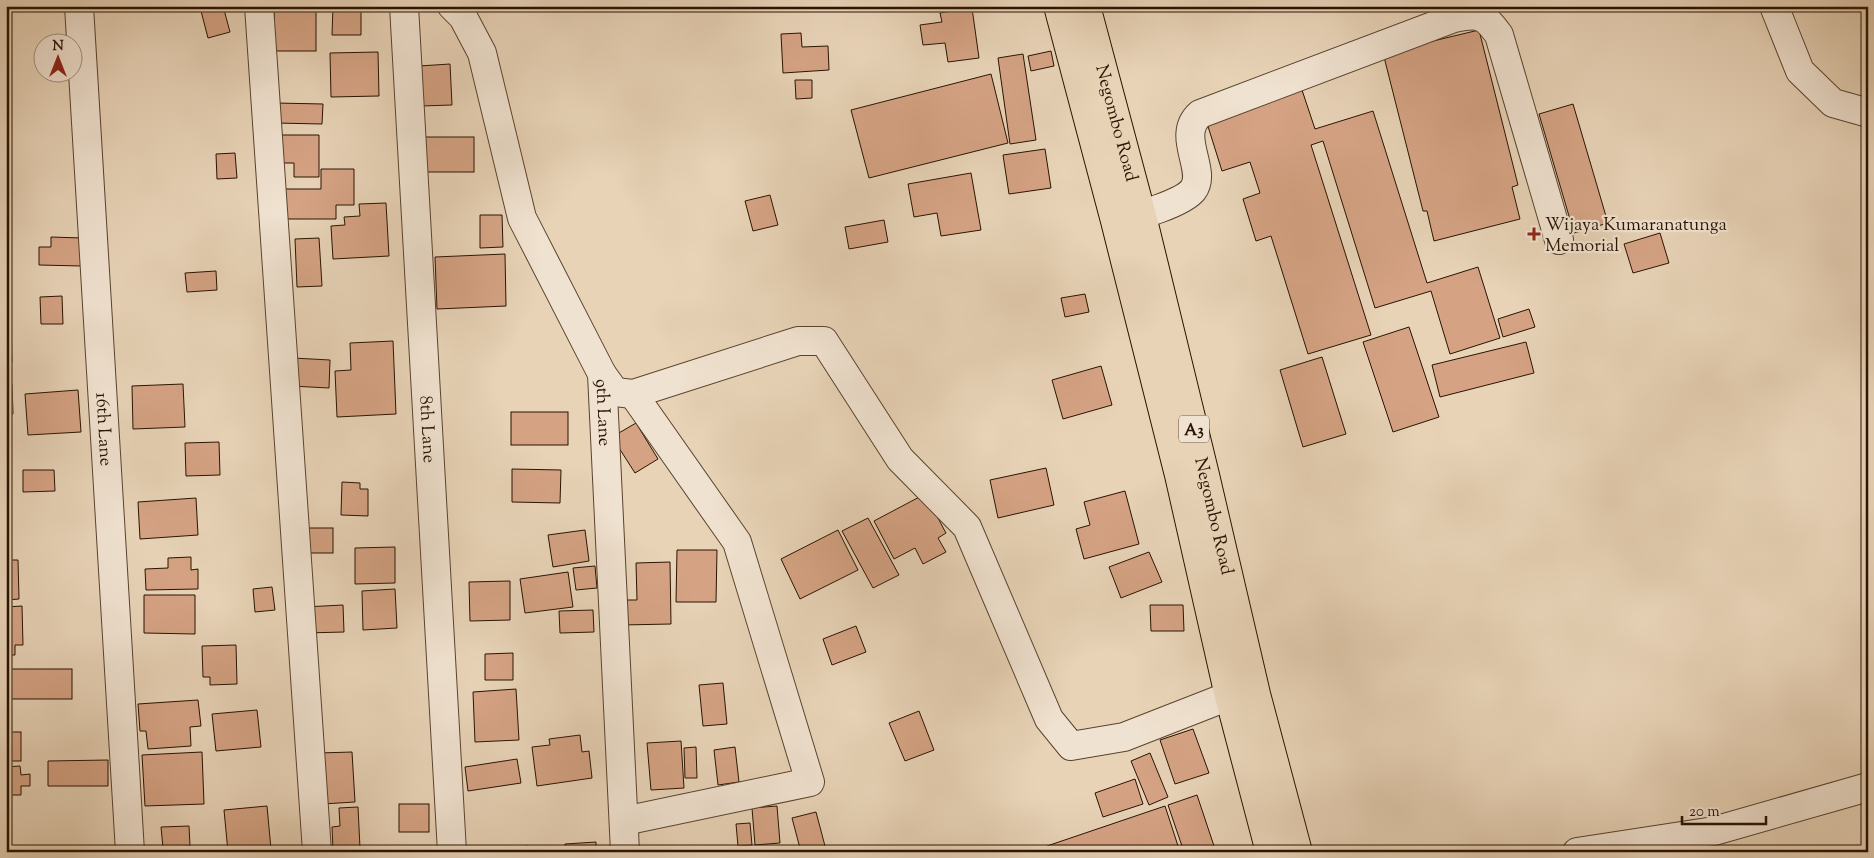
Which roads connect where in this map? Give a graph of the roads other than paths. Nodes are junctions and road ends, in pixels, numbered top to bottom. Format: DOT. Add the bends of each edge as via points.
graph roads {
  1 [pos="79,6"];
  2 [pos="259,6"];
  3 [pos="404,6"];
  4 [pos="452,6"];
  5 [pos="1058,6"];
  6 [pos="1086,6"];
  7 [pos="1774,6"];
  8 [pos="1868,112"];
  9 [pos="1142,216"];
  10 [pos="1115,221"];
  11 [pos="1559,240"];
  12 [pos="602,374"];
  13 [pos="633,394"];
  14 [pos="1229,696"];
  15 [pos="1868,787"];
  16 [pos="624,821"];
  17 [pos="130,852"];
  18 [pos="316,852"];
  19 [pos="452,852"];
  20 [pos="625,852"];
  21 [pos="1270,852"];
  22 [pos="1298,852"];
  23 [pos="1576,852"];
  1 -- 17 [label="street, 16th Lane"];
  2 -- 18 [label="street"];
  3 -- 19 [label="street, 8th Lane"];
  4 -- 12 [label="street, 9th Lane" via="463,17 482,53 522,218"];
  5 -- 10 [label="highway, Negombo Road / A3"];
  6 -- 9 [label="highway, Negombo Road / A3"];
  7 -- 8 [label="street" via="1800,71 1833,103"];
  9 -- 10 [label="street"];
  9 -- 11 [label="street" via="1193,190 1196,175 1190,129 1200,114 1454,18 1479,15 1489,21 1499,35"];
  9 -- 22 [label="highway, Negombo Road / A3" via="1256,694"];
  10 -- 14 [label="highway, Negombo Road / A3" via="1179,475"];
  12 -- 13 [label="street" via="615,392"];
  12 -- 16 [label="street, 9th Lane"];
  13 -- 14 [label="street" via="798,341 824,341 900,459 967,527 1049,719 1071,746 1124,737"];
  13 -- 16 [label="street" via="737,542 810,782"];
  14 -- 21 [label="highway, Negombo Road / A3"];
  15 -- 23 [label="street" via="1714,831"];
  16 -- 20 [label="street, 9th Lane"];
}
